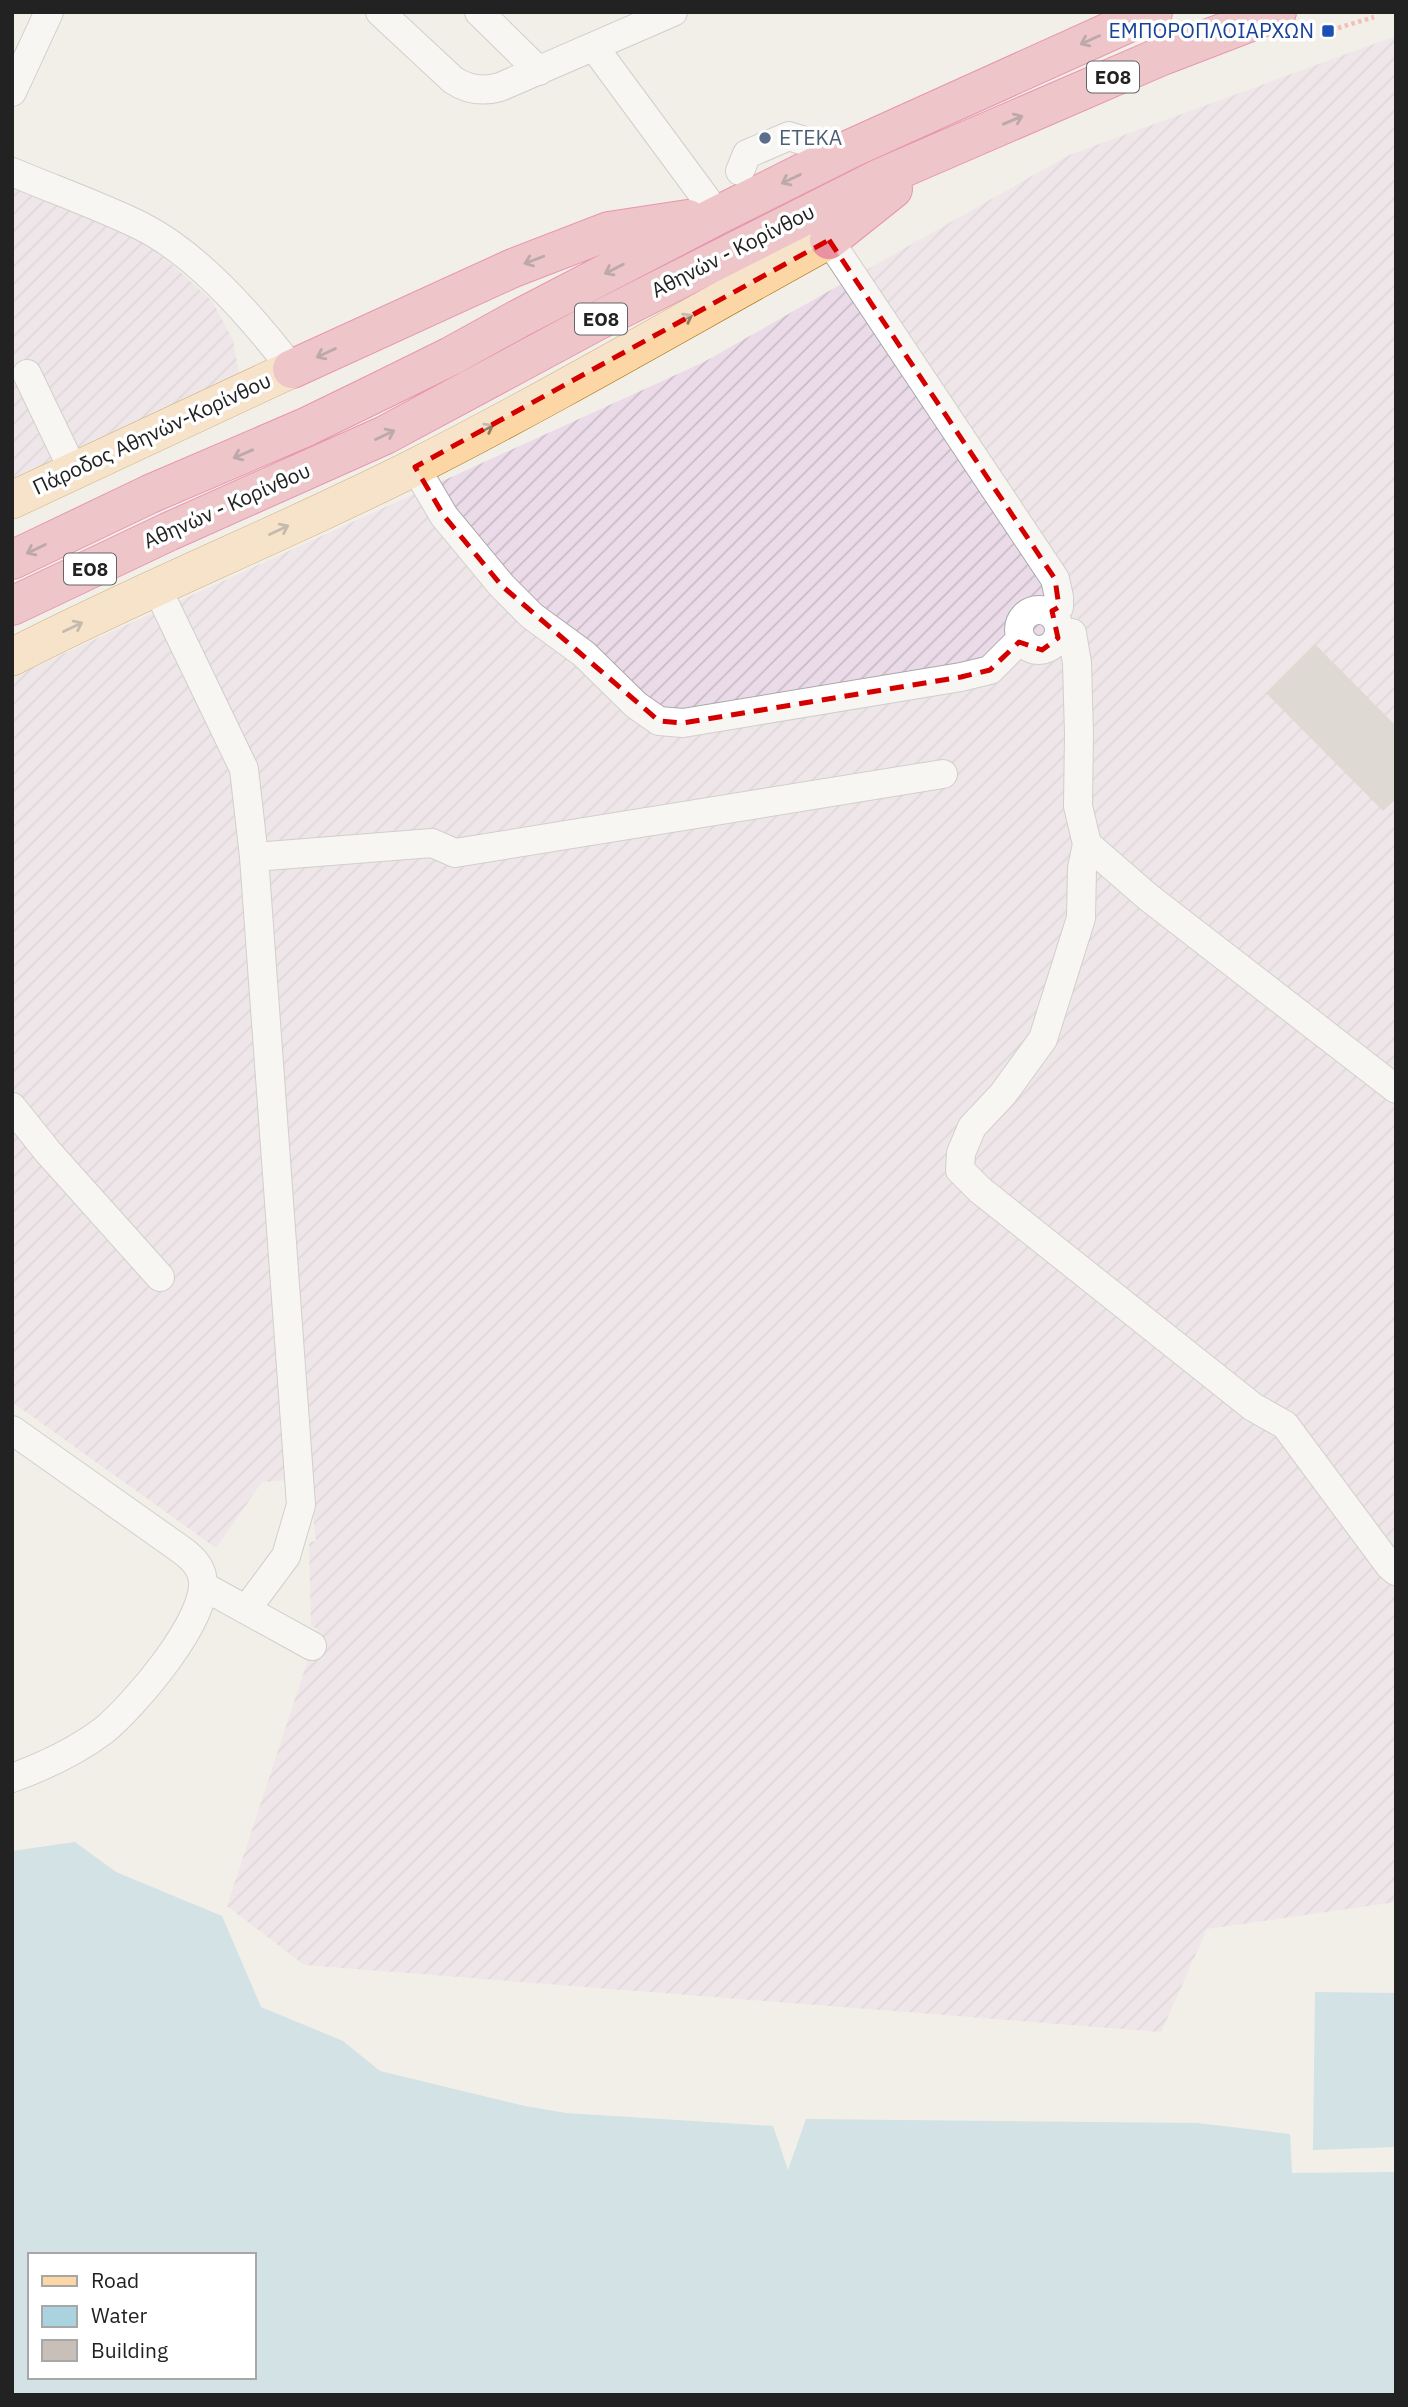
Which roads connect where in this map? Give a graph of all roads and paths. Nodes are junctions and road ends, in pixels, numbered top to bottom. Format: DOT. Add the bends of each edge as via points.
graph roads {
  1 [pos="49,12"];
  2 [pos="380,12"];
  3 [pos="480,12"];
  4 [pos="673,12"];
  5 [pos="1153,12"];
  6 [pos="1277,12"];
  7 [pos="1374,17"];
  8 [pos="1338,28"];
  9 [pos="594,47"];
  10 [pos="539,71"];
  11 [pos="12,92"];
  12 [pos="807,142"];
  13 [pos="950,146"];
  14 [pos="740,171"];
  15 [pos="12,172"];
  16 [pos="718,215"];
  17 [pos="829,240"];
  18 [pos="292,369"];
  19 [pos="27,374"];
  20 [pos="415,467"];
  21 [pos="73,470"];
  22 [pos="12,500"];
  23 [pos="12,560"];
  24 [pos="156,586"];
  25 [pos="12,606"];
  26 [pos="1060,618"];
  27 [pos="12,657"];
  28 [pos="943,774"];
  29 [pos="1087,844"];
  30 [pos="254,858"];
  31 [pos="1396,1089"];
  32 [pos="12,1107"];
  33 [pos="160,1277"];
  34 [pos="12,1430"];
  35 [pos="1396,1570"];
  36 [pos="203,1586"];
  37 [pos="246,1610"];
  38 [pos="312,1646"];
  39 [pos="12,1778"];
  1 -- 11 [label="street"];
  2 -- 10 [label="street" via="463,86 493,89"];
  3 -- 10 [label="street"];
  4 -- 9 [label="street"];
  5 -- 16 [label="highway, Αθηνών - Κορίνθου / ΕΟ8, one-way" via="852,148"];
  13 -- 6 [label="highway, Αθηνών - Κορίνθου / ΕΟ8, one-way"];
  7 -- 8 [label="path"];
  9 -- 10 [label="street"];
  9 -- 16 [label="street"];
  12 -- 14 [label="street" via="789,136 747,154"];
  13 -- 17 [label="highway"];
  25 -- 13 [label="highway, Αθηνών - Κορίνθου / ΕΟ8, one-way" via="386,435 651,293"];
  15 -- 18 [label="street" via="141,226 167,242 244,309"];
  16 -- 18 [label="highway, one-way" via="609,231 513,268"];
  16 -- 23 [label="highway, Αθηνών - Κορίνθου / ΕΟ8, one-way" via="392,385"];
  20 -- 17 [label="main road, one-way"];
  17 -- 26 [label="street" via="1055,579"];
  18 -- 21 [label="main road, Πάροδος Αθηνών-Κορίνθου"];
  19 -- 21 [label="street"];
  24 -- 20 [label="main road, one-way"];
  20 -- 26 [label="street" via="444,516 502,586 659,721 683,723 990,670 1020,640 1019,624 1024,615 1037,609"];
  21 -- 22 [label="main road, Πάροδος Αθηνών-Κορίνθου"];
  27 -- 24 [label="main road, one-way"];
  24 -- 30 [label="street" via="244,769"];
  26 -- 29 [label="street" via="1077,663 1078,806"];
  28 -- 30 [label="street" via="455,853 432,843"];
  29 -- 31 [label="street" via="1158,906"];
  29 -- 35 [label="street" via="1080,918 1043,1039 972,1127 961,1153 960,1170 1253,1407 1285,1425"];
  30 -- 37 [label="street" via="301,1505 286,1556"];
  32 -- 33 [label="street"];
  34 -- 36 [label="street" via="183,1551 200,1570"];
  36 -- 37 [label="street"];
  36 -- 39 [label="street" via="182,1639 127,1709 80,1747"];
  37 -- 38 [label="street"];
}
